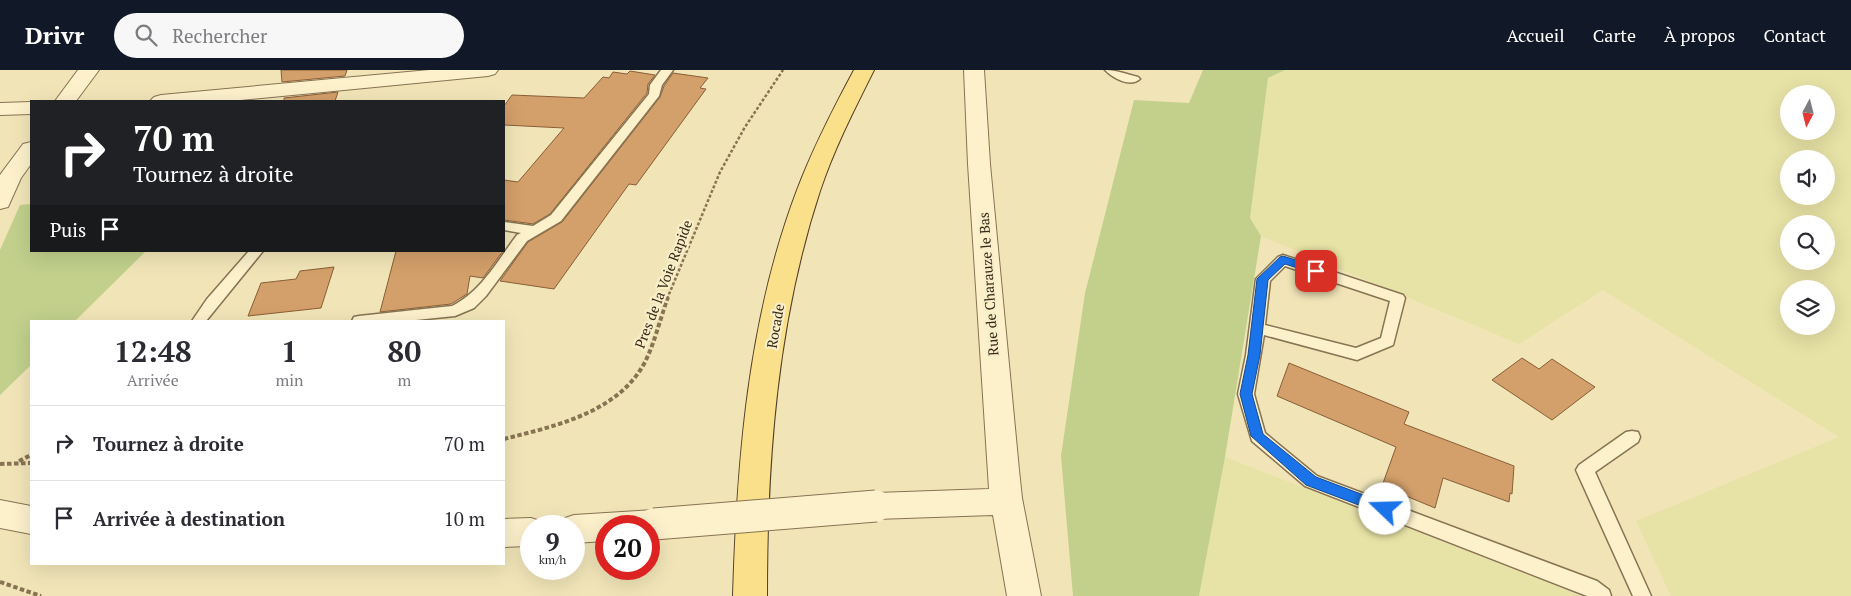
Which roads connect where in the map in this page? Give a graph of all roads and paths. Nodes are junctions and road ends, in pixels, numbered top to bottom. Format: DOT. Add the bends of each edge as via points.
graph roads {
  1 [pos="89,70"];
  2 [pos="488,70"];
  3 [pos="667,70"];
  4 [pos="783,70"];
  5 [pos="864,70"];
  6 [pos="974,70"];
  7 [pos="1111,70"];
  8 [pos="1134,79"];
  9 [pos="66,100"];
  10 [pos="172,100"];
  11 [pos="0,108"];
  12 [pos="30,108"];
  13 [pos="30,149"];
  14 [pos="0,202"];
  15 [pos="505,226"];
  16 [pos="532,230"];
  17 [pos="255,252"];
  18 [pos="200,320"];
  19 [pos="369,320"];
  20 [pos="1257,328"];
  21 [pos="1632,437"];
  22 [pos="505,439"];
  23 [pos="30,456"];
  24 [pos="16,462"];
  25 [pos="30,462"];
  26 [pos="0,464"];
  27 [pos="1006,498"];
  28 [pos="0,514"];
  29 [pos="30,520"];
  30 [pos="660,524"];
  31 [pos="520,532"];
  32 [pos="505,533"];
  33 [pos="0,582"];
  34 [pos="41,596"];
  35 [pos="750,596"];
  36 [pos="1024,596"];
  37 [pos="1602,596"];
  38 [pos="1642,596"];
  1 -- 9 [label="street"];
  2 -- 10 [label="street"];
  3 -- 16 [label="lane" via="656,85 655,94 556,218"];
  4 -- 22 [label="path, Pres de la Voie Rapide" via="736,143 714,185 668,298 651,351 631,382 600,407 568,423"];
  5 -- 35 [label="main road, Rocade" via="824,148 797,224 777,308 757,432"];
  6 -- 27 [label="street, Rue de Charauze le Bas"];
  7 -- 8 [label="lane" via="1123,78"];
  11 -- 12 [label="street"];
  13 -- 14 [label="street" via="10,177"];
  15 -- 16 [label="lane"];
  16 -- 19 [label="lane" via="469,304 455,311"];
  17 -- 18 [label="lane"];
  20 -- 20 [label="lane" via="1263,279 1283,260 1398,298 1388,341 1357,354"];
  20 -- 37 [label="lane" via="1246,394 1258,436 1311,481 1590,586"];
  21 -- 38 [label="lane" via="1585,470"];
  23 -- 24 [label="path"];
  24 -- 25 [label="path"];
  24 -- 26 [label="path"];
  27 -- 30 [label="street, bridge" via="988,503 876,506"];
  27 -- 36 [label="street, Rue de Charauze le Bas"];
  28 -- 29 [label="street"];
  31 -- 32 [label="street"];
  33 -- 34 [label="path"];
}
